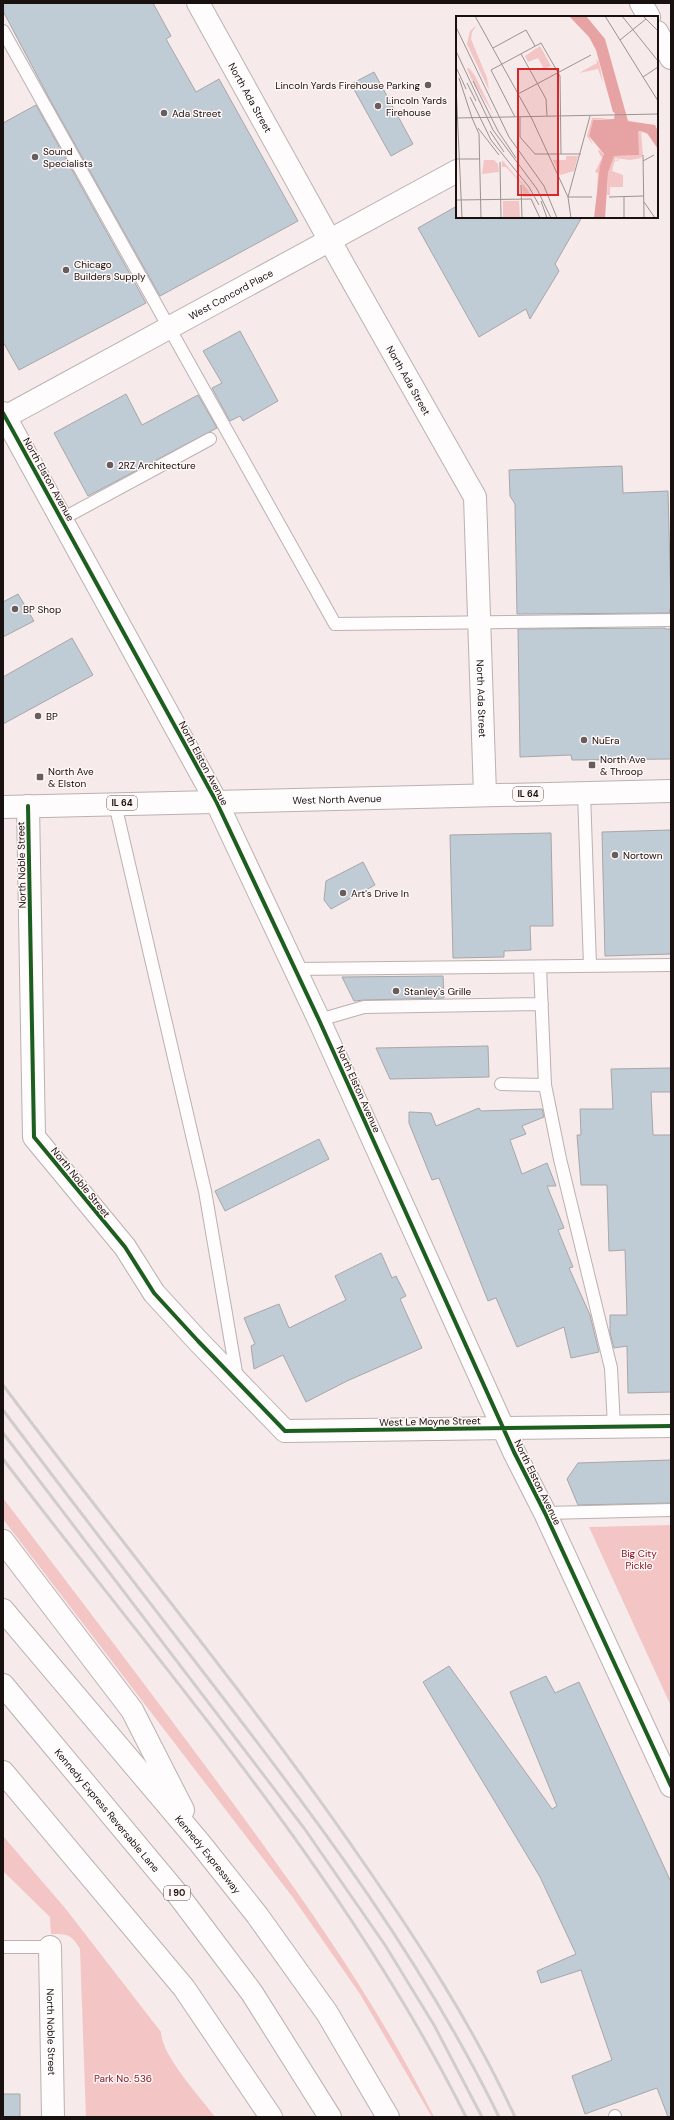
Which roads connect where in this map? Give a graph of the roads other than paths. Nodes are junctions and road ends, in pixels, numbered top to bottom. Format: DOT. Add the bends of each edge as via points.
graph roads {
  1 [pos="198,3"];
  2 [pos="641,3"];
  3 [pos="648,16"];
  4 [pos="3,31"];
  5 [pos="658,34"];
  6 [pos="667,57"];
  7 [pos="456,172"];
  8 [pos="330,240"];
  9 [pos="168,328"];
  10 [pos="4,415"];
  11 [pos="210,439"];
  12 [pos="62,519"];
  13 [pos="671,620"];
  14 [pos="479,624"];
  15 [pos="671,790"];
  16 [pos="584,793"];
  17 [pos="485,795"];
  18 [pos="216,801"];
  19 [pos="115,804"];
  20 [pos="3,806"];
  21 [pos="28,806"];
  22 [pos="671,965"];
  23 [pos="590,966"];
  24 [pos="540,967"];
  25 [pos="295,969"];
  26 [pos="542,1004"];
  27 [pos="319,1020"];
  28 [pos="501,1084"];
  29 [pos="545,1084"];
  30 [pos="238,1383"];
  31 [pos="614,1426"];
  32 [pos="671,1426"];
  33 [pos="504,1428"];
  34 [pos="285,1431"];
  35 [pos="671,1510"];
  36 [pos="545,1513"];
  37 [pos="3,1540"];
  38 [pos="3,1610"];
  39 [pos="3,1684"];
  40 [pos="3,1772"];
  41 [pos="671,1786"];
  42 [pos="199,1842"];
  43 [pos="3,1947"];
  44 [pos="50,1947"];
  45 [pos="54,2117"];
  46 [pos="271,2117"];
  47 [pos="330,2117"];
  48 [pos="388,2117"];
  1 -- 8 [label="main road, North Ada Street"];
  2 -- 3 [label="main road"];
  4 -- 9 [label="lane"];
  5 -- 6 [label="main road"];
  7 -- 8 [label="main road, West Concord Place"];
  8 -- 9 [label="main road, West Concord Place"];
  8 -- 14 [label="main road, North Ada Street" via="475,497"];
  9 -- 10 [label="main road, West Concord Place"];
  9 -- 14 [label="lane" via="335,624"];
  10 -- 12 [label="main road, North Elston Avenue"];
  11 -- 12 [label="lane"];
  12 -- 18 [label="main road, North Elston Avenue"];
  13 -- 14 [label="lane"];
  14 -- 17 [label="main road, North Ada Street"];
  15 -- 16 [label="main road, West North Avenue / IL 64"];
  16 -- 17 [label="main road, West North Avenue / IL 64"];
  16 -- 23 [label="lane"];
  17 -- 18 [label="main road, West North Avenue / IL 64"];
  18 -- 19 [label="main road, West North Avenue / IL 64"];
  18 -- 25 [label="main road, North Elston Avenue"];
  19 -- 21 [label="main road, West North Avenue / IL 64"];
  19 -- 30 [label="lane" via="205,1191"];
  20 -- 21 [label="main road, West North Avenue / IL 64"];
  21 -- 30 [label="main road, North Noble Street" via="34,1137 125,1247 154,1293"];
  22 -- 23 [label="lane"];
  23 -- 24 [label="lane"];
  24 -- 25 [label="lane"];
  24 -- 26 [label="lane"];
  25 -- 27 [label="main road, North Elston Avenue"];
  26 -- 27 [label="lane" via="364,1007"];
  26 -- 29 [label="lane"];
  27 -- 33 [label="main road, North Elston Avenue"];
  28 -- 29 [label="lane"];
  29 -- 31 [label="lane" via="560,1158 611,1368"];
  30 -- 34 [label="main road, North Noble Street"];
  31 -- 32 [label="main road, West Le Moyne Street"];
  31 -- 33 [label="main road, West Le Moyne Street"];
  33 -- 34 [label="main road, West Le Moyne Street"];
  33 -- 36 [label="main road, North Elston Avenue"];
  35 -- 36 [label="lane"];
  36 -- 41 [label="main road, North Elston Avenue"];
  37 -- 42 [label="main road" via="132,1710"];
  38 -- 42 [label="main road, Kennedy Expressway"];
  39 -- 47 [label="main road, Kennedy Express Reversable Lane / I 90" via="179,1896 252,1993"];
  40 -- 46 [label="main road" via="184,1988"];
  42 -- 48 [label="main road, Kennedy Expressway" via="257,1915 327,2013"];
  43 -- 44 [label="lane"];
  44 -- 45 [label="main road, North Noble Street"];
}
